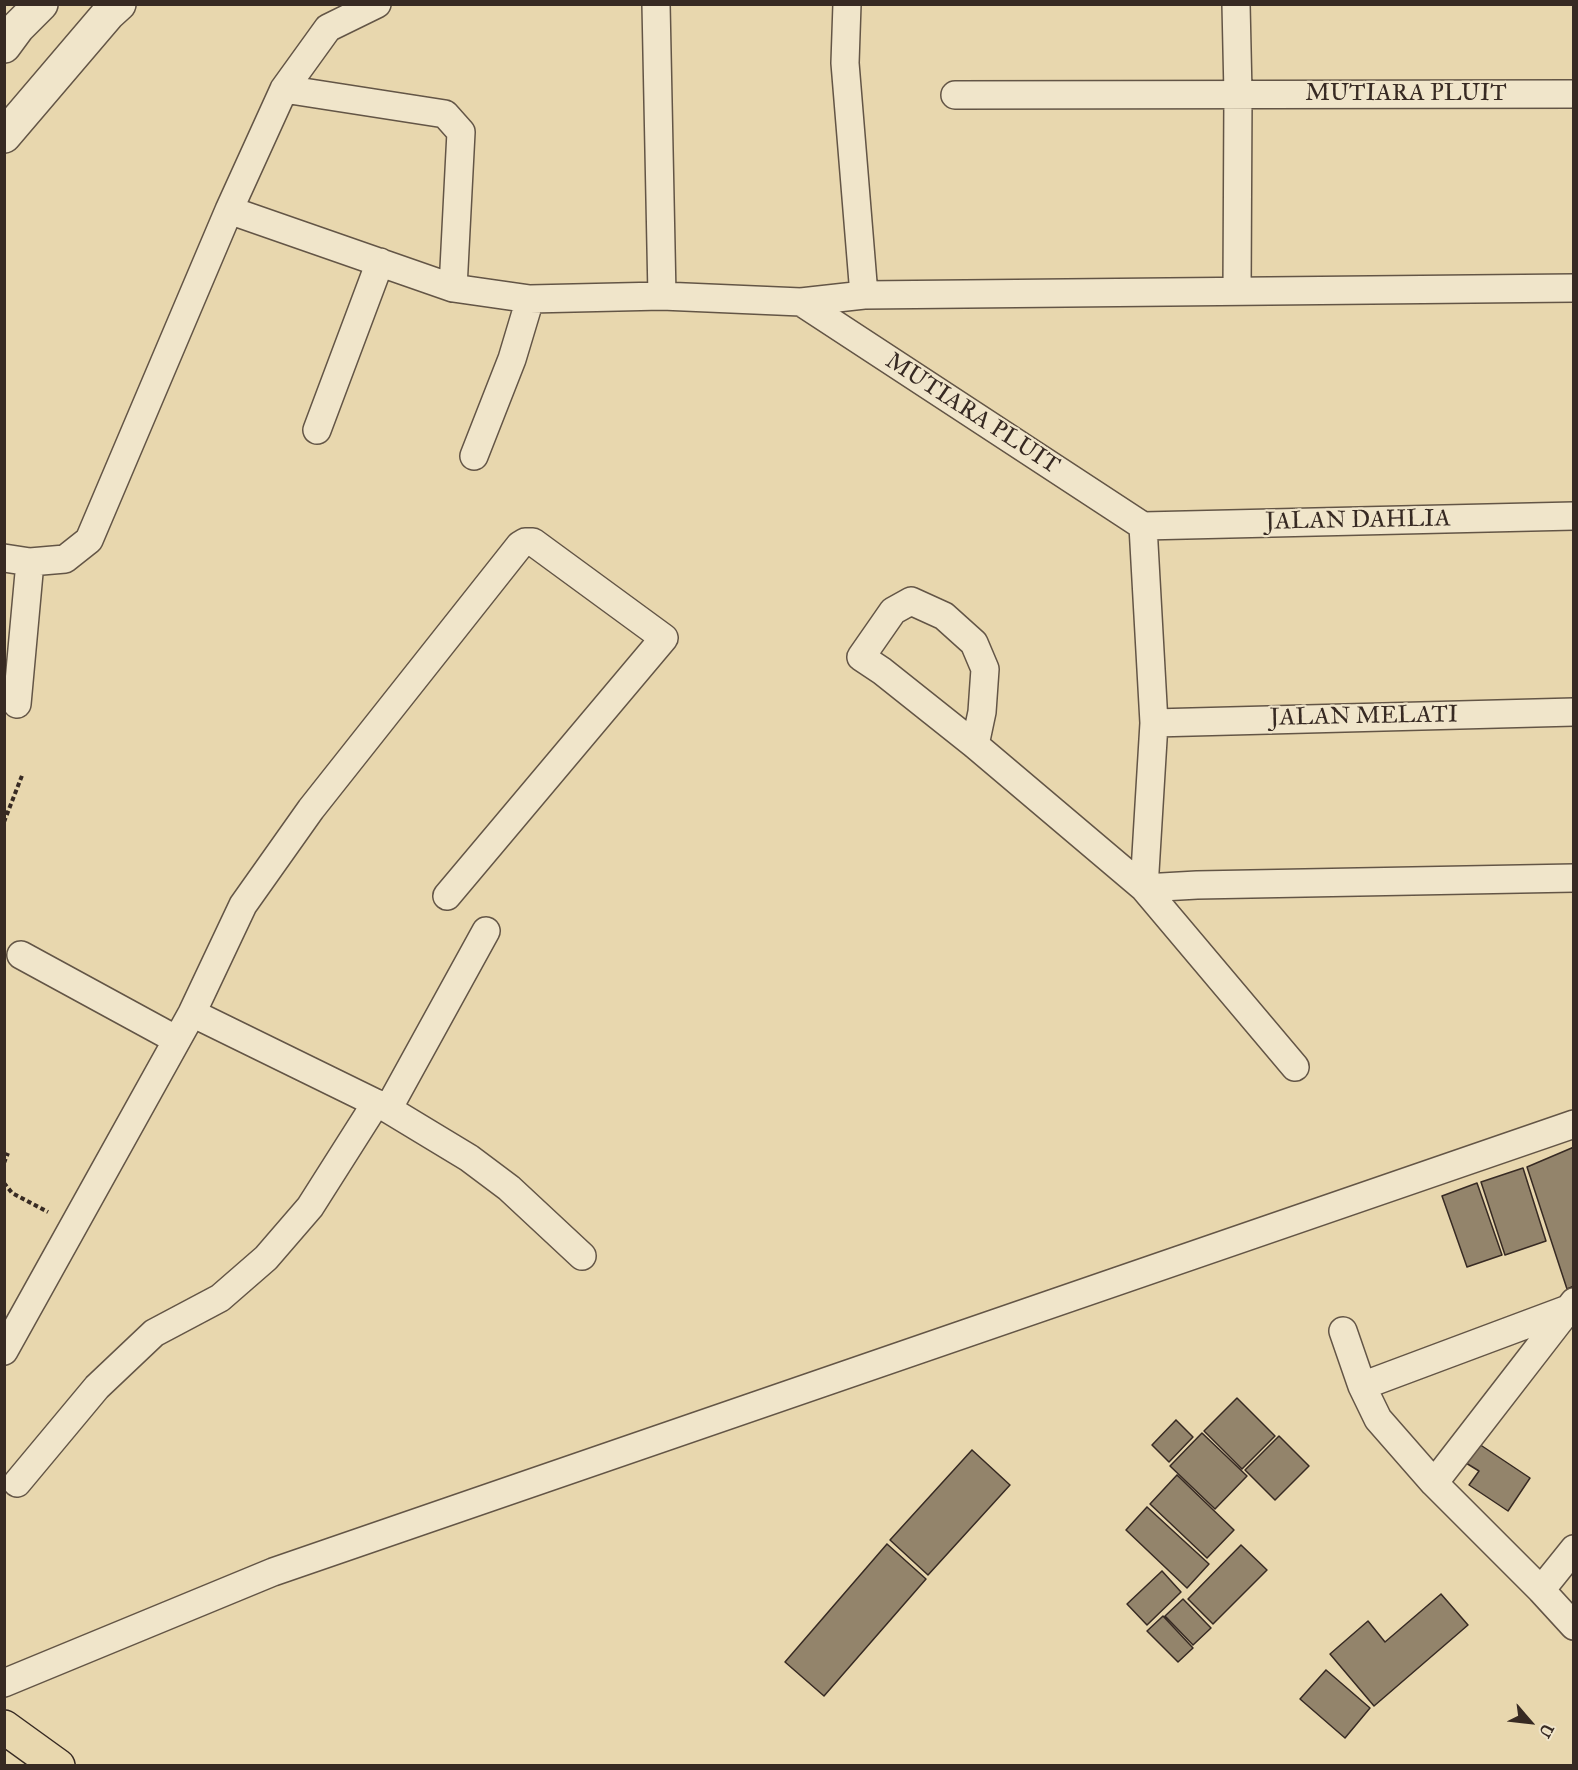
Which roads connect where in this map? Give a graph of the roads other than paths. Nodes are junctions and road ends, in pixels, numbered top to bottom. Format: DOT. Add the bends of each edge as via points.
graph roads {
  1 [pos="41,4"];
  2 [pos="119,4"];
  3 [pos="377,4"];
  4 [pos="656,4"];
  5 [pos="847,4"];
  6 [pos="1236,4"];
  7 [pos="4,46"];
  8 [pos="284,89"];
  9 [pos="1238,94"];
  10 [pos="1574,94"];
  11 [pos="955,95"];
  12 [pos="4,136"];
  13 [pos="229,210"];
  14 [pos="380,262"];
  15 [pos="453,288"];
  16 [pos="1574,288"];
  17 [pos="1237,291"];
  18 [pos="864,295"];
  19 [pos="662,296"];
  20 [pos="530,299"];
  21 [pos="801,302"];
  22 [pos="317,430"];
  23 [pos="474,456"];
  24 [pos="1574,516"];
  25 [pos="1143,526"];
  26 [pos="17,560"];
  27 [pos="17,704"];
  28 [pos="1574,712"];
  29 [pos="1154,723"];
  30 [pos="975,745"];
  31 [pos="1574,878"];
  32 [pos="1144,888"];
  33 [pos="447,896"];
  34 [pos="486,931"];
  35 [pos="21,955"];
  36 [pos="192,1013"];
  37 [pos="177,1040"];
  38 [pos="1295,1067"];
  39 [pos="382,1106"];
  40 [pos="1574,1124"];
  41 [pos="582,1256"];
  42 [pos="1571,1306"];
  43 [pos="1343,1331"];
  44 [pos="4,1351"];
  45 [pos="1362,1386"];
  46 [pos="17,1483"];
  47 [pos="1434,1483"];
  48 [pos="1574,1549"];
  49 [pos="1541,1590"];
  50 [pos="1574,1626"];
  51 [pos="4,1683"];
  52 [pos="4,1727"];
  53 [pos="58,1766"];
  1 -- 7 [label="street"];
  2 -- 12 [label="street"];
  3 -- 8 [label="street" via="328,28"];
  4 -- 19 [label="street"];
  5 -- 18 [label="street" via="845,63"];
  6 -- 9 [label="street"];
  8 -- 13 [label="street"];
  8 -- 15 [label="street" via="445,114 461,132"];
  9 -- 10 [label="street, MUTIARA PLUIT"];
  9 -- 11 [label="street, MUTIARA PLUIT"];
  9 -- 17 [label="street"];
  13 -- 14 [label="street"];
  13 -- 26 [label="street" via="89,540 65,560"];
  14 -- 15 [label="street"];
  14 -- 22 [label="street"];
  15 -- 20 [label="street"];
  16 -- 17 [label="street"];
  17 -- 18 [label="street"];
  18 -- 21 [label="street"];
  19 -- 20 [label="street"];
  19 -- 21 [label="street"];
  20 -- 23 [label="street" via="512,359"];
  21 -- 25 [label="street, MUTIARA PLUIT"];
  24 -- 25 [label="street, JALAN DAHLIA"];
  25 -- 29 [label="street"];
  26 -- 27 [label="street"];
  28 -- 29 [label="street, JALAN MELATI"];
  29 -- 32 [label="street"];
  30 -- 30 [label="street" via="861,657 893,611 911,601 944,616 974,643 985,669"];
  30 -- 32 [label="street"];
  31 -- 32 [label="street"];
  32 -- 38 [label="street"];
  33 -- 36 [label="street" via="664,638 533,542 520,545 311,809 243,905"];
  34 -- 39 [label="street"];
  35 -- 37 [label="street"];
  36 -- 37 [label="street"];
  36 -- 39 [label="street"];
  37 -- 44 [label="street"];
  39 -- 41 [label="street" via="470,1158 509,1188"];
  39 -- 46 [label="street" via="310,1207 266,1258 220,1299 154,1333 97,1387"];
  40 -- 51 [label="street" via="273,1572"];
  42 -- 45 [label="street"];
  42 -- 47 [label="street"];
  43 -- 45 [label="street"];
  45 -- 47 [label="street" via="1378,1419"];
  47 -- 49 [label="street"];
  48 -- 49 [label="street"];
  49 -- 50 [label="street"];
  52 -- 53 [label="main road"];
}
